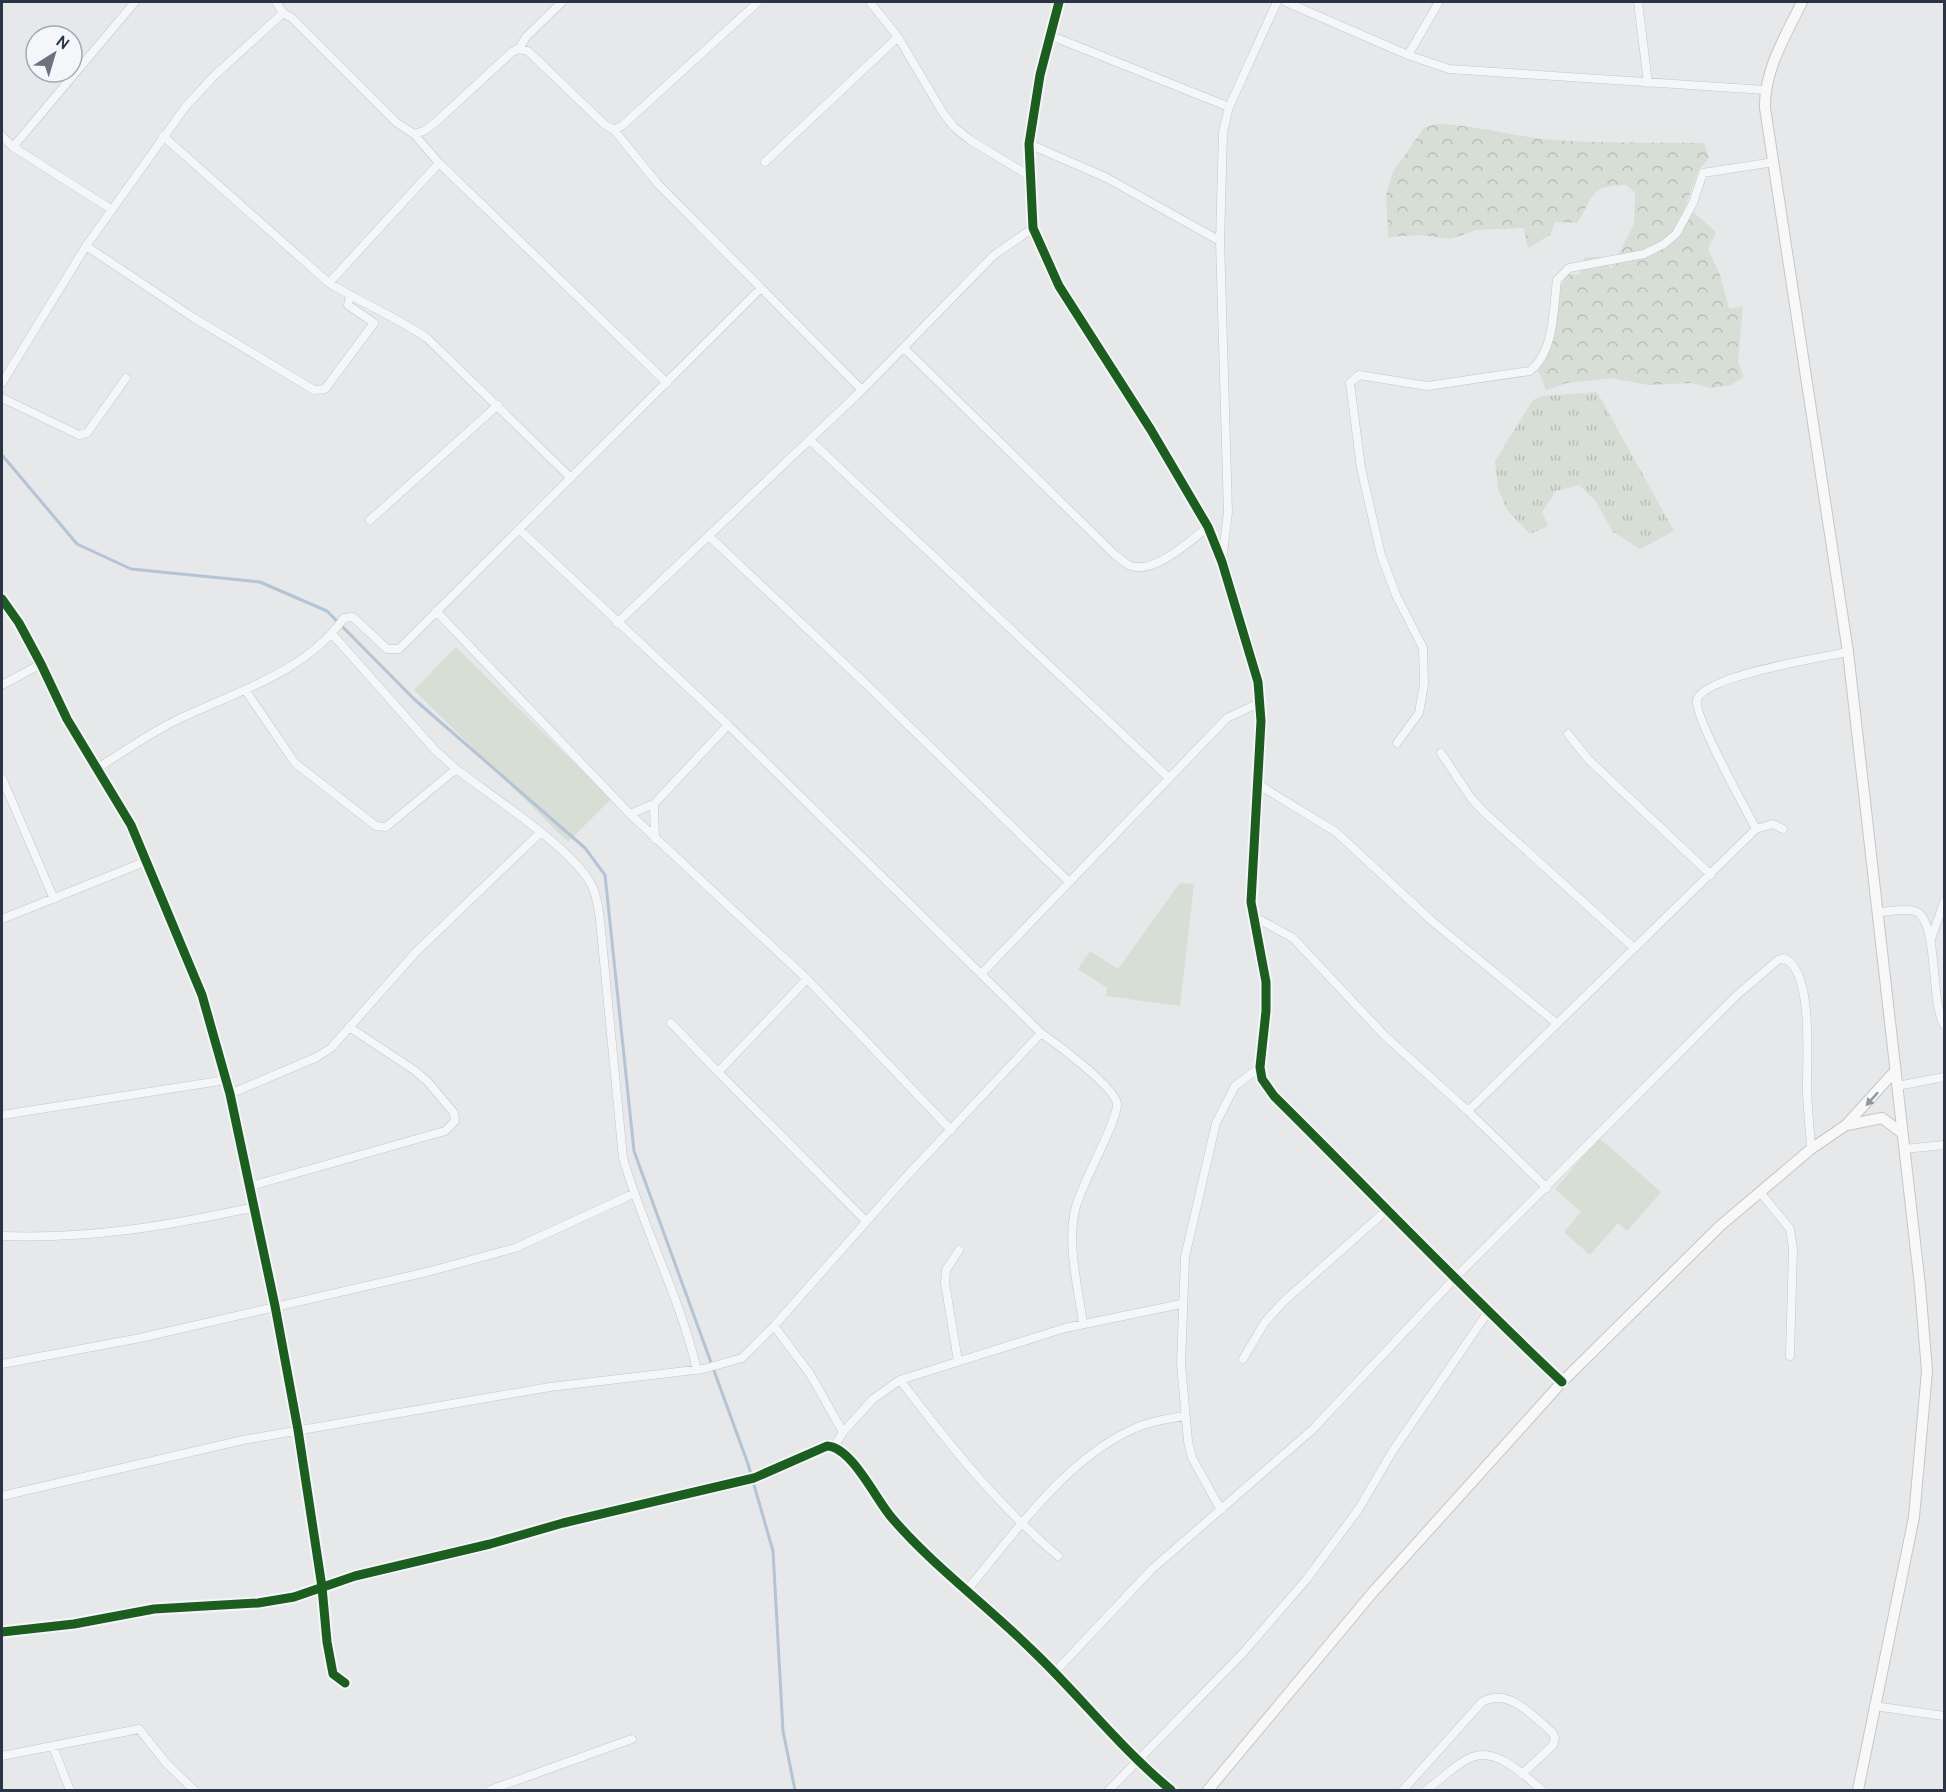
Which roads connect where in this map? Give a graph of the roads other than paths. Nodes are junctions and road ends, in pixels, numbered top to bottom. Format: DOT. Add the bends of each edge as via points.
graph roads {
  1 [pos="135,2"];
  2 [pos="276,2"];
  3 [pos="562,2"];
  4 [pos="758,2"];
  5 [pos="870,2"];
  6 [pos="1059,2"];
  7 [pos="1277,2"];
  8 [pos="1286,2"];
  9 [pos="1439,2"];
  10 [pos="1638,2"];
  11 [pos="1802,2"];
  12 [pos="283,13"];
  13 [pos="1049,36"];
  14 [pos="898,37"];
  15 [pos="519,49"];
  16 [pos="1408,55"];
  17 [pos="1648,83"];
  18 [pos="1765,90"];
  19 [pos="1229,107"];
  20 [pos="614,130"];
  21 [pos="414,134"];
  22 [pos="2,136"];
  23 [pos="163,136"];
  24 [pos="1029,144"];
  25 [pos="13,147"];
  26 [pos="765,162"];
  27 [pos="1774,162"];
  28 [pos="439,163"];
  29 [pos="1029,176"];
  30 [pos="111,209"];
  31 [pos="1033,228"];
  32 [pos="1220,241"];
  33 [pos="86,246"];
  34 [pos="329,283"];
  35 [pos="760,289"];
  36 [pos="350,296"];
  37 [pos="904,348"];
  38 [pos="126,378"];
  39 [pos="2,383"];
  40 [pos="667,383"];
  41 [pos="862,390"];
  42 [pos="2,398"];
  43 [pos="498,405"];
  44 [pos="811,441"];
  45 [pos="571,478"];
  46 [pos="370,520"];
  47 [pos="1208,527"];
  48 [pos="519,529"];
  49 [pos="710,537"];
  50 [pos="1222,562"];
  51 [pos="2,599"];
  52 [pos="436,611"];
  53 [pos="617,623"];
  54 [pos="333,635"];
  55 [pos="1848,652"];
  56 [pos="41,664"];
  57 [pos="2,685"];
  58 [pos="246,691"];
  59 [pos="1260,702"];
  60 [pos="728,725"];
  61 [pos="1568,734"];
  62 [pos="1397,743"];
  63 [pos="1441,753"];
  64 [pos="96,769"];
  65 [pos="456,769"];
  66 [pos="2,778"];
  67 [pos="1169,778"];
  68 [pos="1256,783"];
  69 [pos="654,804"];
  70 [pos="630,814"];
  71 [pos="1756,829"];
  72 [pos="1783,829"];
  73 [pos="540,833"];
  74 [pos="656,839"];
  75 [pos="147,861"];
  76 [pos="1711,875"];
  77 [pos="1069,882"];
  78 [pos="54,899"];
  79 [pos="1944,902"];
  80 [pos="1878,912"];
  81 [pos="1252,916"];
  82 [pos="2,919"];
  83 [pos="1931,939"];
  84 [pos="1632,947"];
  85 [pos="981,974"];
  86 [pos="807,979"];
  87 [pos="1556,1022"];
  88 [pos="671,1023"];
  89 [pos="1944,1024"];
  90 [pos="350,1027"];
  91 [pos="1041,1033"];
  92 [pos="1260,1067"];
  93 [pos="1895,1071"];
  94 [pos="718,1072"];
  95 [pos="1944,1077"];
  96 [pos="226,1080"];
  97 [pos="1898,1086"];
  98 [pos="230,1094"];
  99 [pos="1468,1111"];
  100 [pos="2,1115"];
  101 [pos="1846,1125"];
  102 [pos="951,1130"];
  103 [pos="1902,1133"];
  104 [pos="1944,1145"];
  105 [pos="1811,1149"];
  106 [pos="1904,1149"];
  107 [pos="251,1186"];
  108 [pos="1546,1188"];
  109 [pos="1760,1192"];
  110 [pos="633,1194"];
  111 [pos="255,1207"];
  112 [pos="1388,1209"];
  113 [pos="866,1221"];
  114 [pos="2,1236"];
  115 [pos="959,1250"];
  116 [pos="1455,1278"];
  117 [pos="1181,1304"];
  118 [pos="275,1306"];
  119 [pos="1488,1312"];
  120 [pos="1083,1323"];
  121 [pos="774,1326"];
  122 [pos="1790,1356"];
  123 [pos="1244,1359"];
  124 [pos="958,1361"];
  125 [pos="2,1364"];
  126 [pos="700,1370"];
  127 [pos="900,1380"];
  128 [pos="1562,1382"];
  129 [pos="1184,1416"];
  130 [pos="298,1430"];
  131 [pos="843,1432"];
  132 [pos="834,1447"];
  133 [pos="2,1496"];
  134 [pos="1221,1510"];
  135 [pos="1022,1526"];
  136 [pos="1058,1556"];
  137 [pos="322,1587"];
  138 [pos="967,1590"];
  139 [pos="2,1632"];
  140 [pos="1054,1672"];
  141 [pos="345,1683"];
  142 [pos="1874,1706"];
  143 [pos="1944,1716"];
  144 [pos="632,1739"];
  145 [pos="53,1747"];
  146 [pos="2,1756"];
  147 [pos="1137,1762"];
  148 [pos="1522,1774"];
  149 [pos="70,1791"];
  150 [pos="195,1791"];
  151 [pos="490,1791"];
  152 [pos="1109,1791"];
  153 [pos="1171,1791"];
  154 [pos="1208,1791"];
  155 [pos="1403,1791"];
  156 [pos="1426,1791"];
  157 [pos="1542,1791"];
  158 [pos="1858,1791"];
  1 -- 25 [label="street"];
  2 -- 12 [label="street"];
  3 -- 15 [label="street"];
  4 -- 20 [label="street"];
  5 -- 14 [label="street"];
  6 -- 13 [label="street"];
  7 -- 19 [label="street"];
  8 -- 16 [label="street"];
  9 -- 16 [label="street"];
  10 -- 17 [label="street"];
  11 -- 18 [label="street"];
  12 -- 21 [label="street" via="397,123"];
  12 -- 23 [label="street" via="214,76"];
  13 -- 19 [label="street"];
  13 -- 24 [label="street"];
  14 -- 26 [label="street"];
  14 -- 29 [label="street" via="954,127"];
  15 -- 20 [label="street" via="528,51"];
  15 -- 21 [label="street" via="512,51 436,122"];
  16 -- 17 [label="street" via="1457,70"];
  17 -- 18 [label="street"];
  18 -- 27 [label="street"];
  19 -- 32 [label="street" via="1223,132"];
  20 -- 35 [label="street" via="658,183"];
  21 -- 28 [label="street"];
  22 -- 25 [label="street"];
  23 -- 30 [label="street"];
  23 -- 34 [label="street"];
  24 -- 29 [label="street"];
  24 -- 32 [label="street" via="1107,178"];
  25 -- 30 [label="street"];
  27 -- 55 [label="street"];
  27 -- 62 [label="street" via="1708,171 1700,178 1693,203 1676,234 1664,244 1644,254 1569,268 1562,273 1557,280 1548,348 1530,371 1427,386 1359,375 1350,383 1361,468 1381,555 1423,648 1424,684 1419,713"];
  28 -- 34 [label="street"];
  28 -- 40 [label="street"];
  29 -- 31 [label="street"];
  30 -- 33 [label="street"];
  31 -- 37 [label="street" via="994,255"];
  31 -- 47 [label="street" via="1065,296"];
  32 -- 50 [label="street" via="1228,512"];
  33 -- 36 [label="street" via="194,318 314,390 325,389 374,323 348,305"];
  33 -- 39 [label="street"];
  34 -- 36 [label="street"];
  35 -- 40 [label="street"];
  35 -- 41 [label="street"];
  36 -- 43 [label="street" via="393,316 427,338"];
  37 -- 41 [label="street"];
  37 -- 47 [label="street" via="1130,566 1144,568 1172,555"];
  38 -- 42 [label="street" via="87,433 79,435"];
  40 -- 45 [label="street"];
  41 -- 44 [label="street"];
  43 -- 45 [label="street"];
  43 -- 46 [label="street"];
  44 -- 49 [label="street"];
  44 -- 67 [label="street"];
  45 -- 48 [label="street"];
  47 -- 50 [label="street"];
  48 -- 52 [label="street"];
  48 -- 53 [label="street"];
  49 -- 53 [label="street"];
  49 -- 77 [label="street"];
  50 -- 59 [label="street" via="1258,682"];
  51 -- 56 [label="street"];
  52 -- 54 [label="street" via="393,651 353,616 342,622"];
  52 -- 70 [label="street"];
  53 -- 60 [label="street"];
  54 -- 58 [label="street"];
  54 -- 65 [label="street"];
  55 -- 71 [label="street" via="1737,676 1703,691 1697,699 1696,707"];
  55 -- 80 [label="street"];
  56 -- 57 [label="street"];
  56 -- 64 [label="street"];
  58 -- 64 [label="street" via="172,722"];
  58 -- 65 [label="street" via="295,763 380,828 387,827"];
  59 -- 67 [label="street" via="1227,718"];
  59 -- 68 [label="street"];
  60 -- 69 [label="street"];
  60 -- 85 [label="street"];
  61 -- 76 [label="street" via="1588,759"];
  63 -- 84 [label="street" via="1484,812"];
  64 -- 75 [label="street"];
  65 -- 73 [label="street"];
  66 -- 78 [label="street"];
  67 -- 77 [label="street"];
  68 -- 81 [label="street"];
  68 -- 87 [label="street" via="1336,832 1433,922"];
  69 -- 70 [label="street"];
  69 -- 74 [label="street"];
  70 -- 74 [label="street"];
  71 -- 72 [label="street" via="1773,824"];
  71 -- 76 [label="street"];
  73 -- 90 [label="street" via="417,952"];
  73 -- 110 [label="street" via="585,874 597,898 622,1158"];
  74 -- 86 [label="street"];
  75 -- 78 [label="street"];
  75 -- 96 [label="street" via="202,995"];
  76 -- 84 [label="street"];
  77 -- 85 [label="street"];
  78 -- 82 [label="street"];
  79 -- 83 [label="street"];
  80 -- 83 [label="street" via="1915,911"];
  80 -- 93 [label="street"];
  81 -- 92 [label="street" via="1266,982"];
  81 -- 99 [label="street" via="1293,938 1384,1035"];
  83 -- 89 [label="street" via="1937,1006"];
  84 -- 87 [label="street"];
  85 -- 91 [label="street"];
  86 -- 94 [label="street"];
  86 -- 102 [label="street"];
  87 -- 99 [label="street"];
  88 -- 94 [label="street"];
  90 -- 98 [label="street" via="317,1058"];
  90 -- 107 [label="street" via="428,1082 454,1113 452,1126"];
  91 -- 102 [label="street"];
  91 -- 120 [label="street" via="1084,1067 1118,1106 1085,1179 1072,1222"];
  92 -- 112 [label="street" via="1274,1096"];
  92 -- 117 [label="street" via="1235,1086 1216,1124 1185,1257"];
  93 -- 97 [label="street"];
  93 -- 101 [label="street, one-way"];
  94 -- 113 [label="street"];
  95 -- 97 [label="street"];
  96 -- 98 [label="street"];
  96 -- 100 [label="street"];
  97 -- 103 [label="street"];
  98 -- 107 [label="street"];
  99 -- 108 [label="street"];
  101 -- 103 [label="street" via="1882,1118"];
  101 -- 105 [label="street"];
  102 -- 113 [label="street"];
  103 -- 106 [label="street"];
  104 -- 106 [label="street"];
  105 -- 108 [label="street" via="1802,987 1795,967 1784,958 1737,994"];
  105 -- 109 [label="street"];
  106 -- 142 [label="street" via="1924,1330 1926,1400 1914,1516"];
  107 -- 111 [label="street"];
  108 -- 116 [label="street"];
  109 -- 122 [label="street" via="1790,1229"];
  109 -- 128 [label="street" via="1720,1226"];
  110 -- 118 [label="street" via="515,1248 404,1278"];
  110 -- 126 [label="street"];
  111 -- 114 [label="street" via="171,1226 99,1235"];
  111 -- 118 [label="street"];
  112 -- 116 [label="street"];
  112 -- 123 [label="street" via="1284,1301 1265,1322"];
  113 -- 121 [label="street"];
  115 -- 124 [label="street" via="946,1270 945,1283"];
  116 -- 119 [label="street"];
  116 -- 134 [label="street" via="1312,1430"];
  117 -- 120 [label="street"];
  117 -- 129 [label="street"];
  118 -- 125 [label="street" via="140,1338"];
  118 -- 130 [label="street"];
  119 -- 128 [label="street"];
  119 -- 147 [label="street" via="1392,1452 1358,1510 1306,1580 1242,1654"];
  120 -- 124 [label="street"];
  121 -- 126 [label="street" via="742,1358"];
  121 -- 131 [label="street" via="810,1374"];
  124 -- 127 [label="street"];
  126 -- 130 [label="street" via="550,1387"];
  127 -- 131 [label="street" via="873,1399"];
  127 -- 135 [label="street"];
  128 -- 154 [label="street" via="1373,1592"];
  129 -- 134 [label="street" via="1192,1458"];
  129 -- 135 [label="street" via="1142,1425 1120,1436 1058,1482"];
  130 -- 133 [label="street" via="198,1449"];
  130 -- 137 [label="street"];
  131 -- 132 [label="street"];
  132 -- 137 [label="street" via="827,1446 754,1478 563,1522"];
  132 -- 138 [label="street" via="850,1459 910,1539"];
  134 -- 140 [label="street" via="1152,1569"];
  135 -- 136 [label="street"];
  135 -- 138 [label="street"];
  137 -- 139 [label="street" via="258,1603 182,1606"];
  137 -- 141 [label="street" via="333,1674"];
  138 -- 140 [label="street"];
  140 -- 147 [label="street"];
  142 -- 143 [label="street"];
  142 -- 158 [label="street"];
  144 -- 151 [label="street"];
  145 -- 146 [label="street"];
  145 -- 149 [label="street"];
  145 -- 150 [label="street" via="139,1729"];
  147 -- 152 [label="street"];
  147 -- 153 [label="street"];
  148 -- 155 [label="street" via="1555,1738 1513,1702 1493,1695 1482,1702"];
  148 -- 156 [label="street" via="1508,1764 1482,1755 1458,1766"];
  148 -- 157 [label="street"];
}
